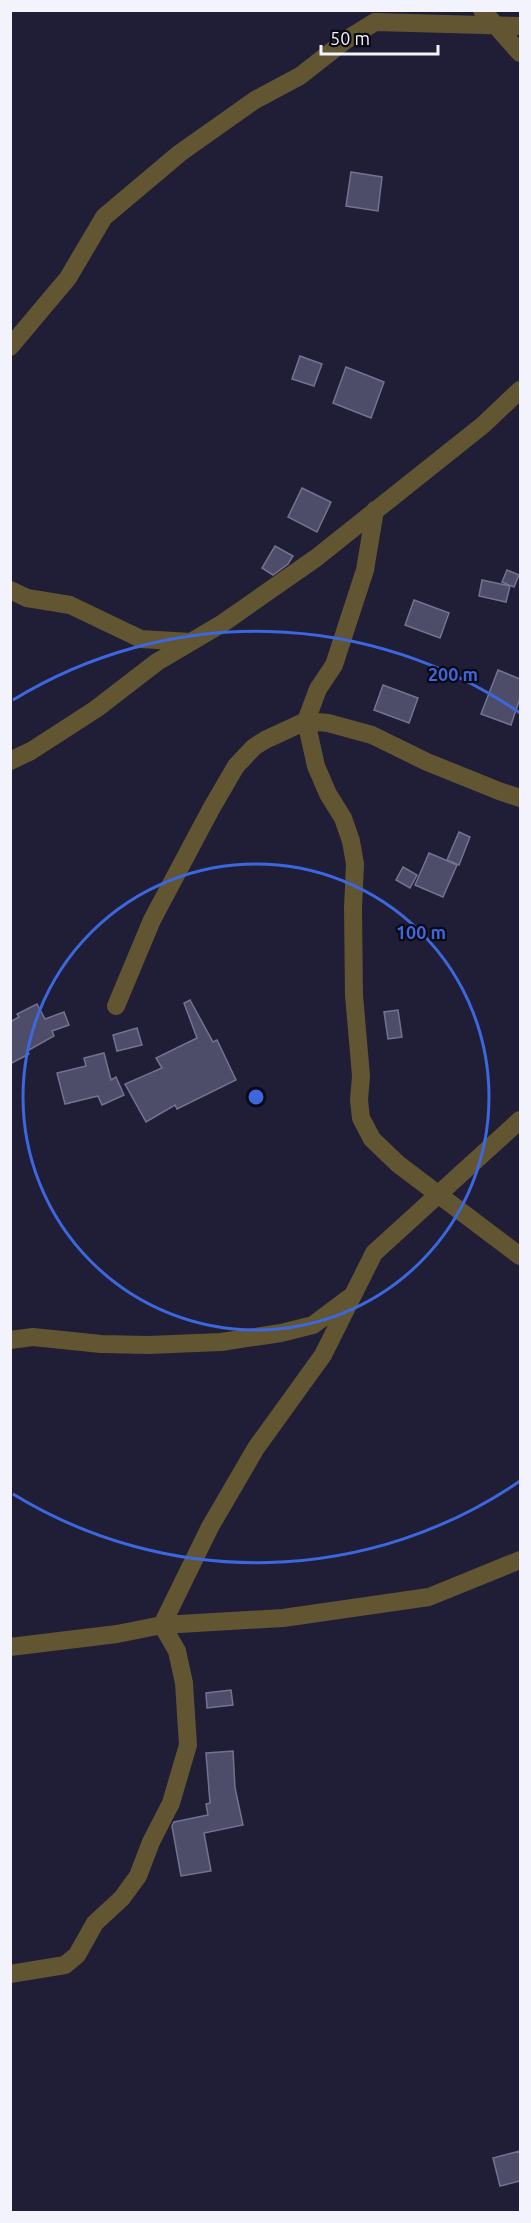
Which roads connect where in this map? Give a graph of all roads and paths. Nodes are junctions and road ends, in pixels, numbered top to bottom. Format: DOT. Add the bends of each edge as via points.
graph roads {
  1 [pos="482,10"];
  2 [pos="496,25"];
  3 [pos="520,26"];
  4 [pos="520,53"];
  5 [pos="10,346"];
  6 [pos="520,390"];
  7 [pos="375,510"];
  8 [pos="10,590"];
  9 [pos="191,642"];
  10 [pos="306,721"];
  11 [pos="10,761"];
  12 [pos="520,798"];
  13 [pos="116,1006"];
  14 [pos="520,1120"];
  15 [pos="437,1194"];
  16 [pos="520,1256"];
  17 [pos="353,1295"];
  18 [pos="10,1340"];
  19 [pos="520,1560"];
  20 [pos="162,1625"];
  21 [pos="10,1647"];
  22 [pos="10,1974"];
  1 -- 2 [label="street"];
  2 -- 3 [label="street"];
  2 -- 4 [label="street"];
  2 -- 5 [label="street" via="375,22 345,40 300,76 255,100 180,153 105,217 68,278"];
  6 -- 7 [label="street" via="483,425"];
  7 -- 9 [label="street" via="316,558"];
  7 -- 10 [label="street" via="364,570 334,665 318,689"];
  8 -- 9 [label="street" via="27,598 70,606 141,639"];
  9 -- 11 [label="street" via="157,662 96,709"];
  10 -- 12 [label="street" via="372,735 427,762"];
  10 -- 13 [label="street" via="254,747 236,766 152,920"];
  10 -- 15 [label="street" via="316,766 343,818 355,864 354,995 361,1118 372,1138"];
  14 -- 15 [label="street"];
  15 -- 16 [label="street"];
  15 -- 17 [label="street" via="374,1253"];
  17 -- 18 [label="street" via="313,1324 221,1342 148,1345 33,1337"];
  17 -- 20 [label="street" via="323,1355 256,1448 210,1527"];
  19 -- 20 [label="street" via="429,1597 250,1621"];
  20 -- 21 [label="street"];
  20 -- 22 [label="street" via="177,1651 184,1683 188,1745 171,1803 138,1876 122,1898 95,1923 77,1955 65,1965"];
}
